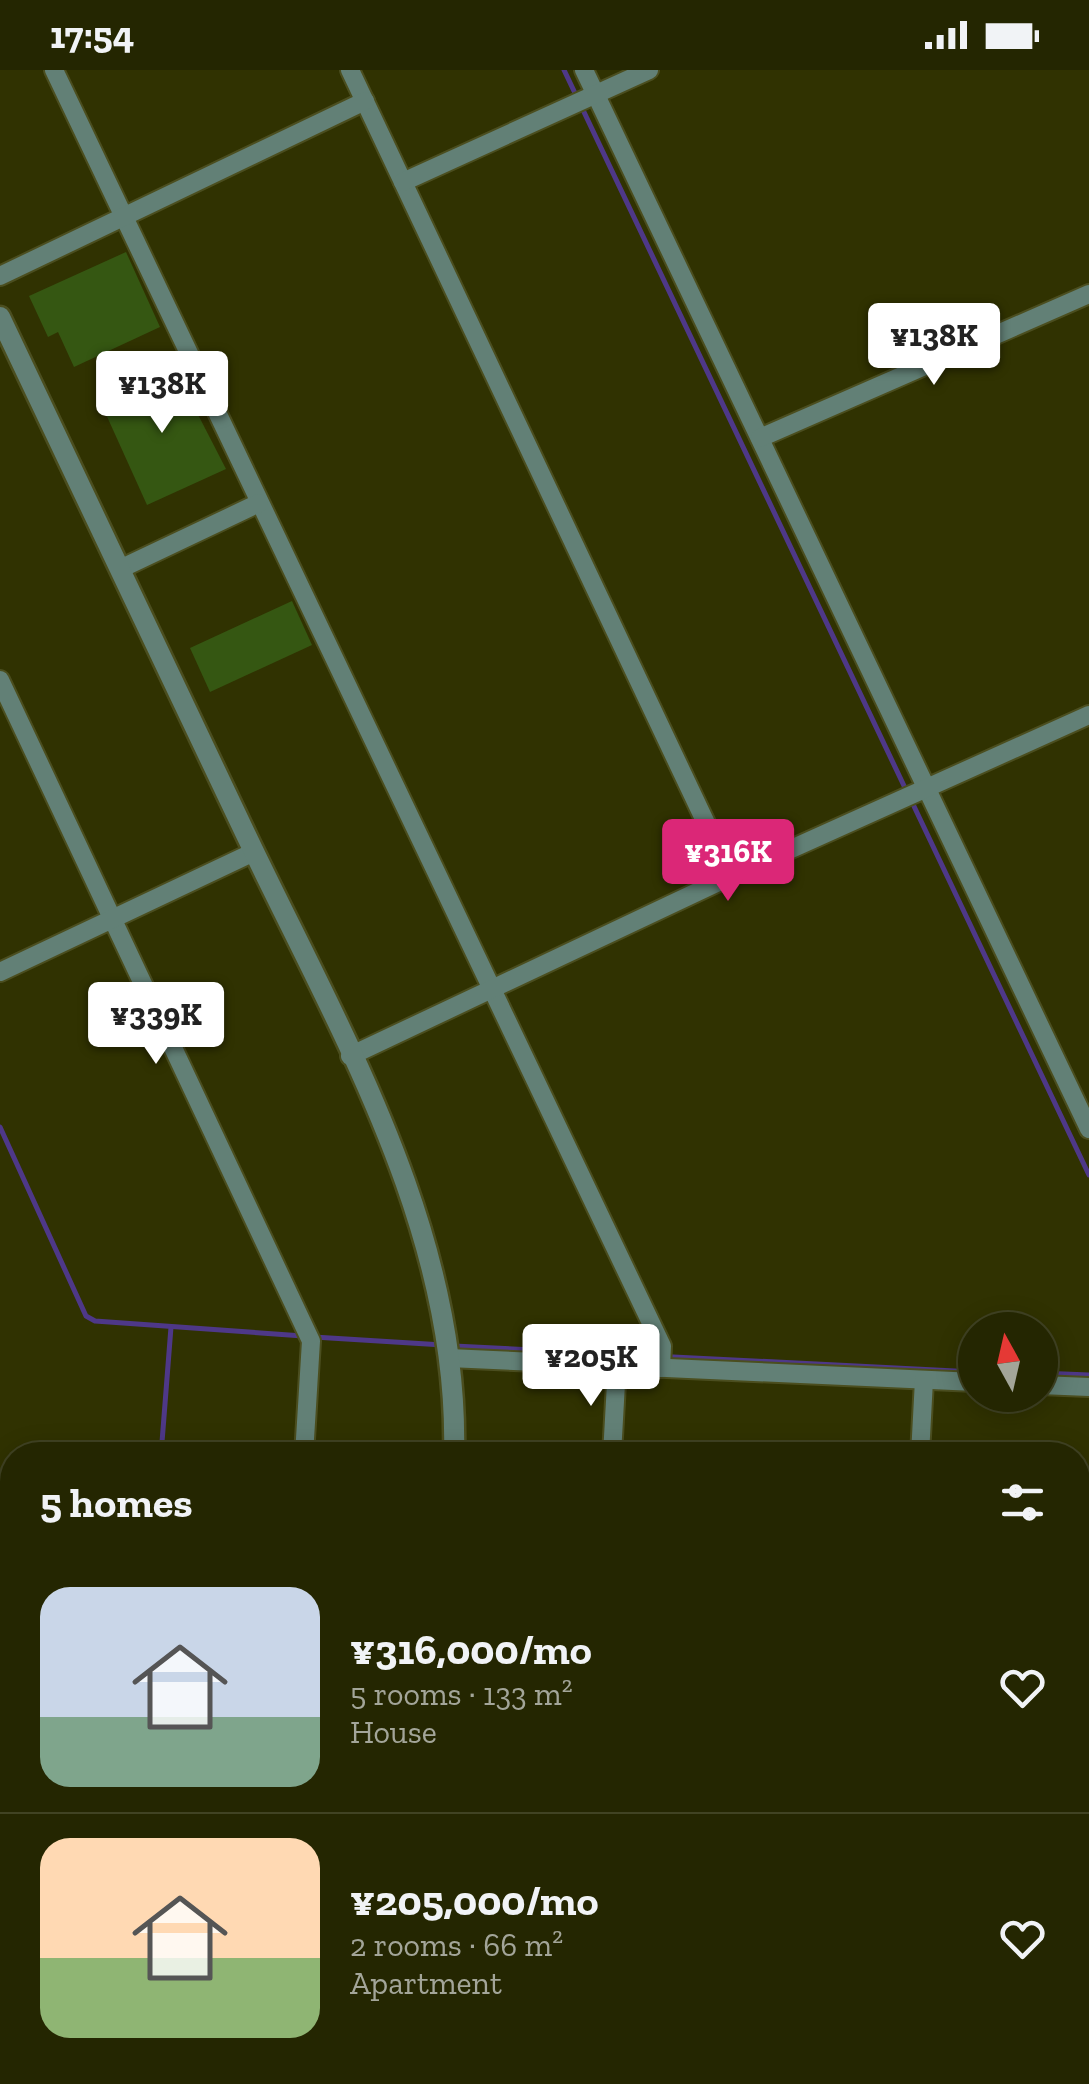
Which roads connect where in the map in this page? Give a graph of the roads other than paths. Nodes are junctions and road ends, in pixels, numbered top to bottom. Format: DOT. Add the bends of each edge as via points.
graph roads {
  1 [pos="54,70"];
  2 [pos="350,70"];
  3 [pos="584,70"];
  4 [pos="650,70"];
  5 [pos="595,94"];
  6 [pos="365,102"];
  7 [pos="404,182"];
  8 [pos="123,218"];
  9 [pos="0,276"];
  10 [pos="1089,294"];
  11 [pos="0,317"];
  12 [pos="760,438"];
  13 [pos="260,504"];
  14 [pos="120,570"];
  15 [pos="0,680"];
  16 [pos="1089,715"];
  17 [pos="926,786"];
  18 [pos="254,852"];
  19 [pos="730,876"];
  20 [pos="113,918"];
  21 [pos="0,972"];
  22 [pos="492,990"];
  23 [pos="350,1056"];
  24 [pos="1089,1127"];
  25 [pos="449,1358"];
  26 [pos="617,1366"];
  27 [pos="661,1368"];
  28 [pos="924,1380"];
  29 [pos="958,1381"];
  30 [pos="1058,1386"];
  31 [pos="1089,1388"];
  32 [pos="305,1442"];
  33 [pos="453,1442"];
  34 [pos="613,1442"];
  35 [pos="921,1442"];
  1 -- 8 [label="street"];
  2 -- 6 [label="street"];
  3 -- 5 [label="street"];
  4 -- 5 [label="street"];
  5 -- 7 [label="street"];
  5 -- 12 [label="street"];
  6 -- 7 [label="street"];
  6 -- 8 [label="street"];
  7 -- 19 [label="street"];
  8 -- 9 [label="street"];
  8 -- 13 [label="street"];
  10 -- 12 [label="street"];
  11 -- 14 [label="street"];
  12 -- 17 [label="street"];
  13 -- 14 [label="street"];
  13 -- 22 [label="street"];
  14 -- 18 [label="street"];
  15 -- 20 [label="street"];
  16 -- 17 [label="street"];
  17 -- 19 [label="street"];
  17 -- 24 [label="street"];
  18 -- 20 [label="street"];
  18 -- 23 [label="street"];
  19 -- 22 [label="street"];
  20 -- 21 [label="street"];
  20 -- 32 [label="street" via="311,1341"];
  22 -- 23 [label="street"];
  22 -- 27 [label="street" via="662,1346"];
  23 -- 25 [label="street" via="411,1194"];
  25 -- 26 [label="street"];
  25 -- 33 [label="street"];
  26 -- 27 [label="street"];
  26 -- 34 [label="street"];
  27 -- 28 [label="street"];
  28 -- 29 [label="street"];
  28 -- 35 [label="street"];
  30 -- 31 [label="street"];
}
